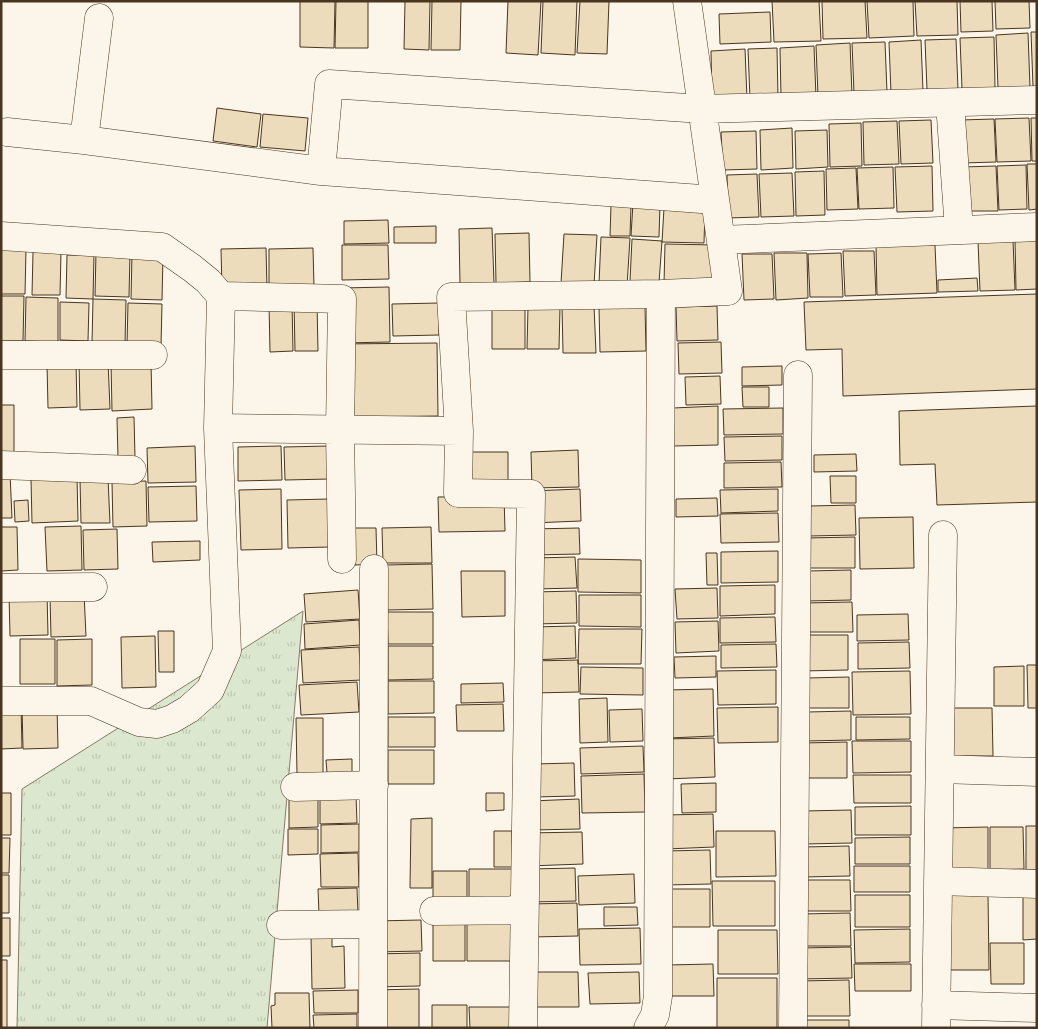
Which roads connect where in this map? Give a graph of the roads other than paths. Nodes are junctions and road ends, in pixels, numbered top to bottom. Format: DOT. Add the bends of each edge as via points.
graph roads {
  1 [pos="686,1"];
  2 [pos="99,18"];
  3 [pos="1037,100"];
  4 [pos="950,103"];
  5 [pos="702,109"];
  6 [pos="7,132"];
  7 [pos="84,140"];
  8 [pos="321,171"];
  9 [pos="715,200"];
  10 [pos="1037,226"];
  11 [pos="959,230"];
  12 [pos="1,236"];
  13 [pos="721,240"];
  14 [pos="661,294"];
  15 [pos="221,296"];
  16 [pos="1,355"];
  17 [pos="153,355"];
  18 [pos="798,375"];
  19 [pos="218,428"];
  20 [pos="340,430"];
  21 [pos="459,432"];
  22 [pos="1,465"];
  23 [pos="132,470"];
  24 [pos="943,535"];
  25 [pos="342,560"];
  26 [pos="374,569"];
  27 [pos="93,587"];
  28 [pos="1,588"];
  29 [pos="1,700"];
  30 [pos="940,769"];
  31 [pos="1037,772"];
  32 [pos="374,785"];
  33 [pos="295,787"];
  34 [pos="938,881"];
  35 [pos="1037,884"];
  36 [pos="524,910"];
  37 [pos="434,911"];
  38 [pos="373,924"];
  39 [pos="281,925"];
  40 [pos="1037,1008"];
  41 [pos="936,1016"];
  42 [pos="373,1028"];
  43 [pos="523,1028"];
  44 [pos="648,1028"];
  45 [pos="793,1028"];
  1 -- 5 [label="street"];
  2 -- 7 [label="street"];
  3 -- 4 [label="street"];
  4 -- 5 [label="street"];
  4 -- 11 [label="street"];
  5 -- 8 [label="street" via="328,84"];
  5 -- 9 [label="street"];
  6 -- 7 [label="street"];
  7 -- 8 [label="street"];
  8 -- 9 [label="street"];
  9 -- 13 [label="street"];
  10 -- 11 [label="street"];
  11 -- 13 [label="street"];
  12 -- 15 [label="street" via="162,247 192,268"];
  13 -- 14 [label="street" via="728,291"];
  14 -- 21 [label="street" via="451,297"];
  14 -- 44 [label="street" via="658,996 656,1015"];
  15 -- 19 [label="street"];
  15 -- 20 [label="street" via="342,299"];
  16 -- 17 [label="street"];
  18 -- 45 [label="street"];
  19 -- 20 [label="street"];
  19 -- 29 [label="street" via="227,651 210,690 172,719 157,724 139,722 91,701"];
  20 -- 21 [label="street"];
  20 -- 25 [label="street"];
  21 -- 36 [label="street" via="458,493 531,494"];
  22 -- 23 [label="street"];
  24 -- 30 [label="street"];
  26 -- 32 [label="street"];
  27 -- 28 [label="street"];
  30 -- 31 [label="street"];
  30 -- 34 [label="street"];
  32 -- 33 [label="street"];
  32 -- 38 [label="street"];
  34 -- 35 [label="street"];
  34 -- 41 [label="street"];
  36 -- 37 [label="street"];
  36 -- 43 [label="street"];
  38 -- 39 [label="street"];
  38 -- 42 [label="street"];
  40 -- 41 [label="street"];
}
